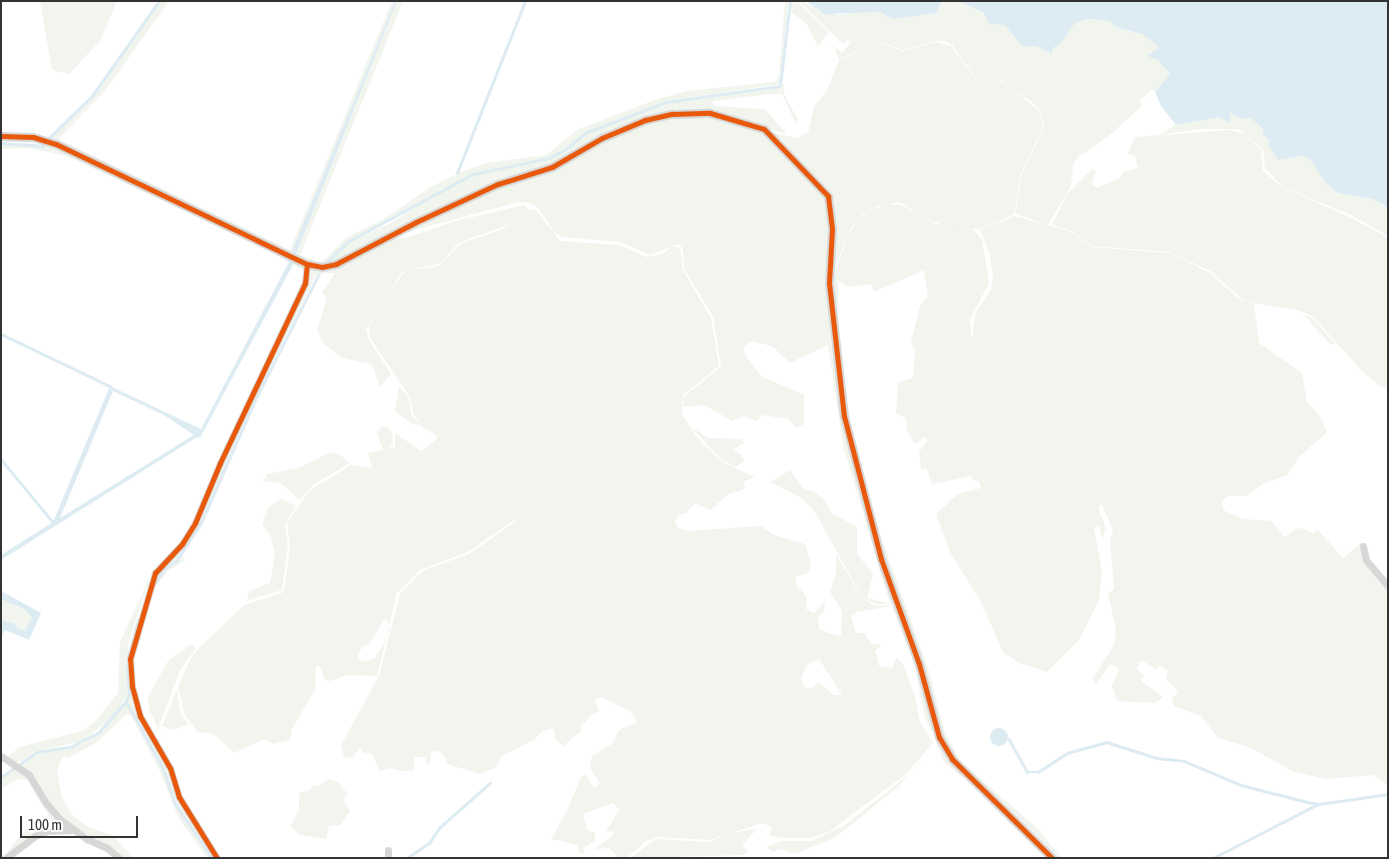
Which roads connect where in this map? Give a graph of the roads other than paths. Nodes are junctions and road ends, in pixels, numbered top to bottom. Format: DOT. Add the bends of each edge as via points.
graph roads {
  1 [pos="1,136"];
  2 [pos="308,264"];
  3 [pos="1363,546"];
  4 [pos="1388,586"];
  5 [pos="1,756"];
  6 [pos="74,830"];
  7 [pos="6,858"];
  8 [pos="119,858"];
  9 [pos="217,858"];
  10 [pos="1052,858"];
  1 -- 2 [label="street" via="33,137 56,144"];
  2 -- 9 [label="street" via="305,283 227,446 195,523 182,544 155,573 130,659 132,686 140,716 170,768 179,797"];
  2 -- 10 [label="street" via="322,267 336,264 498,184 552,167 602,138 653,118 710,113 764,129 828,196 832,229 829,283 844,416 881,559 919,664 939,737 952,759"];
  3 -- 4 [label="street" via="1366,560"];
  5 -- 6 [label="street" via="29,775 45,802"];
  6 -- 7 [label="street" via="47,831"];
  6 -- 8 [label="street"];
}
